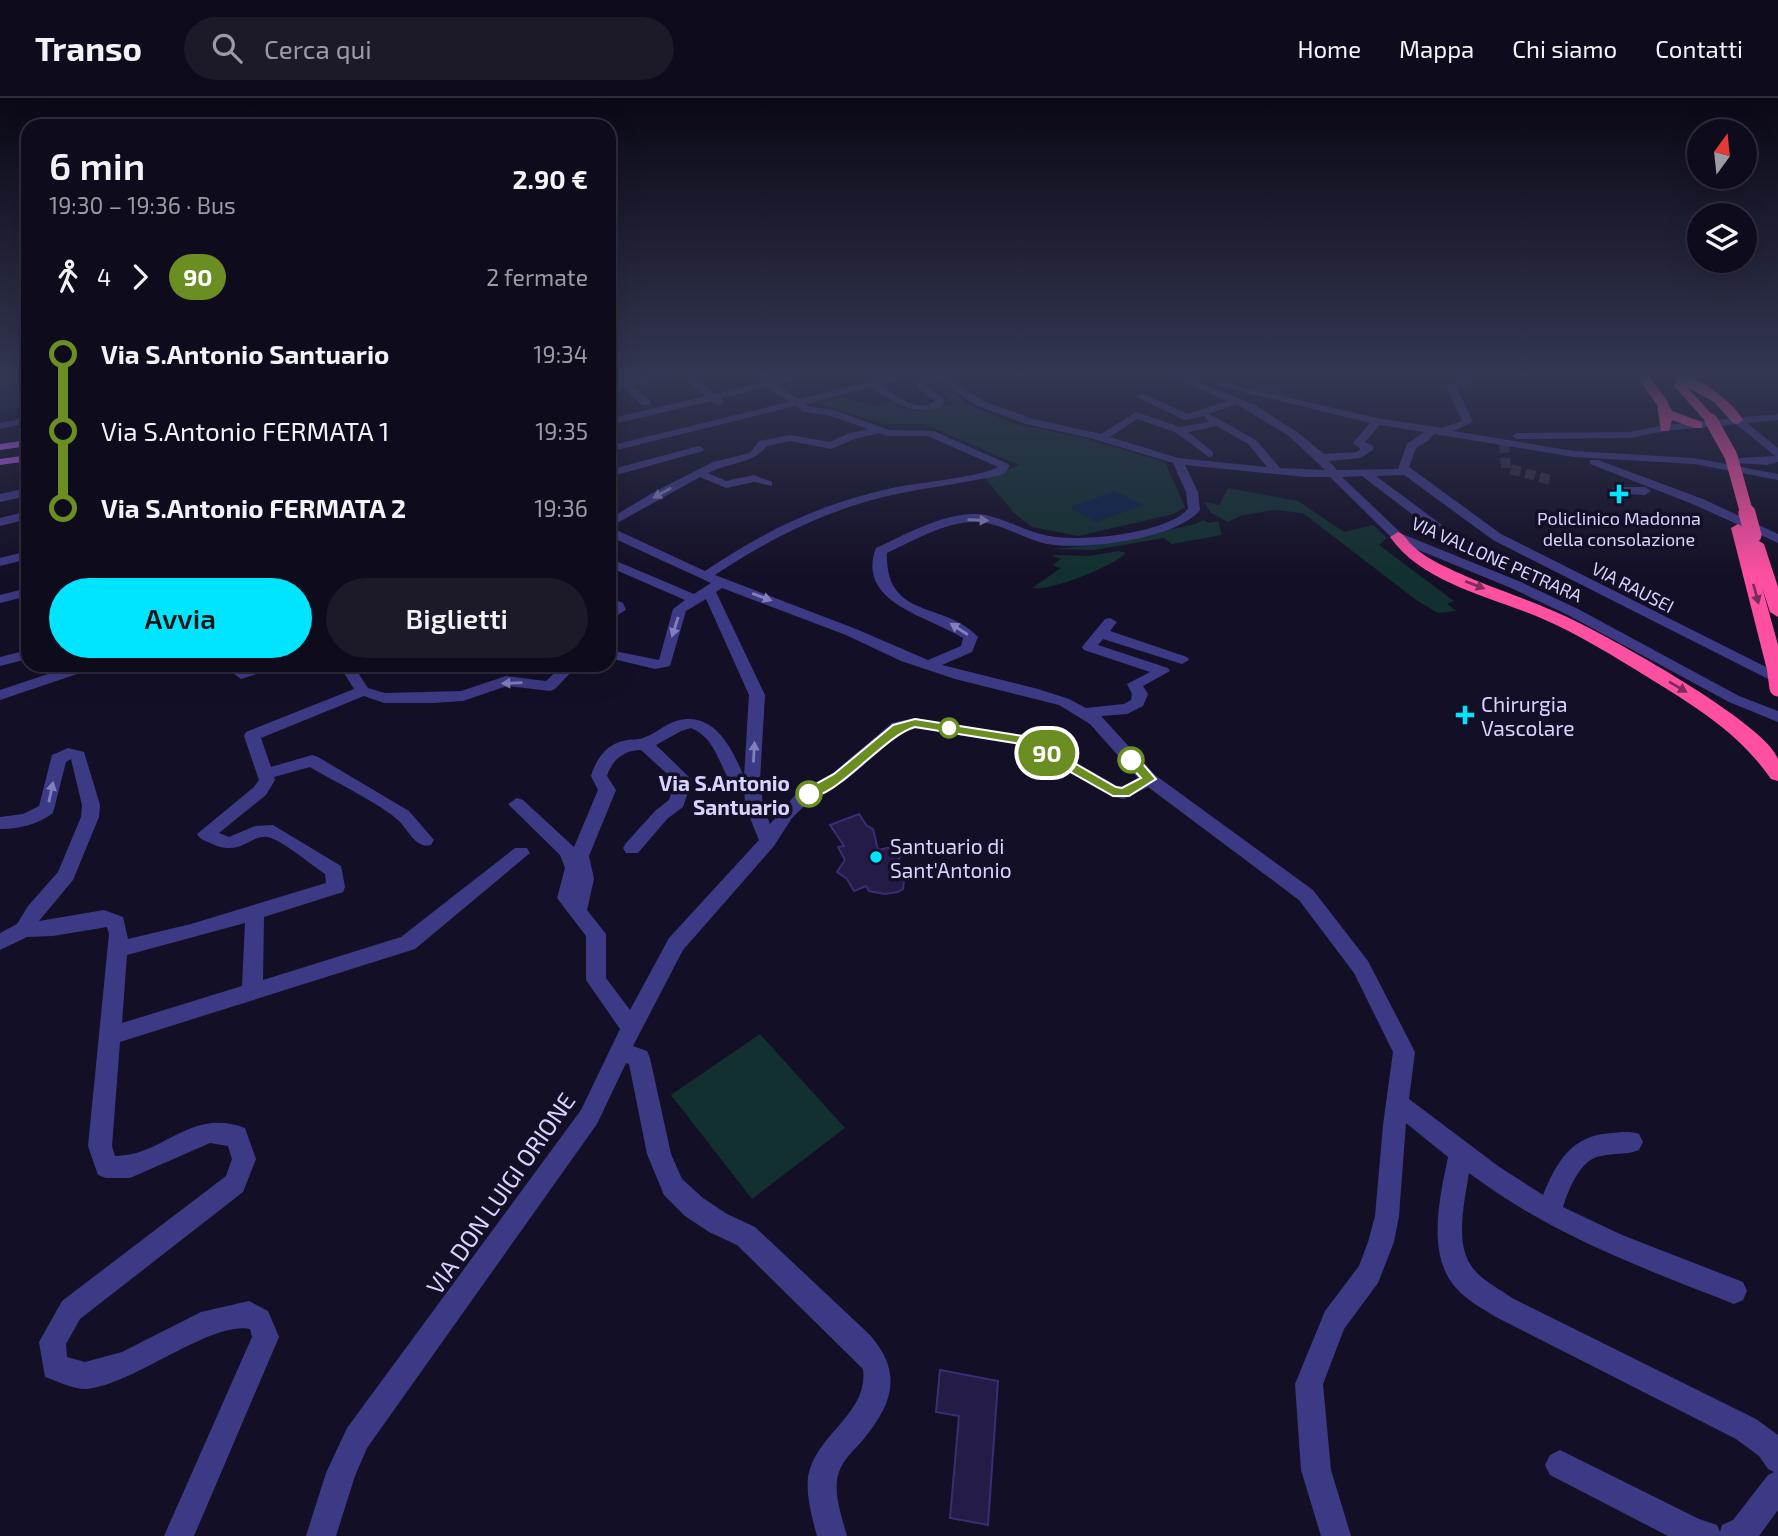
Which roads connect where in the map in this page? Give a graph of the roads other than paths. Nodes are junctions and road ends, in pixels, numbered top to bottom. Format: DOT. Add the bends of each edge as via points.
graph roads {
  1 [pos="690,441"];
  2 [pos="771,441"];
  3 [pos="795,441"];
  4 [pos="841,441"];
  5 [pos="948,441"];
  6 [pos="1111,441"];
  7 [pos="1193,441"];
  8 [pos="1250,441"];
  9 [pos="1299,441"];
  10 [pos="1360,441"];
  11 [pos="1420,441"];
  12 [pos="1493,441"];
  13 [pos="1501,441"];
  14 [pos="1719,441"];
  15 [pos="1761,441"];
  16 [pos="1504,443"];
  17 [pos="21,444"];
  18 [pos="0,447"];
  19 [pos="1209,454"];
  20 [pos="1574,454"];
  21 [pos="708,456"];
  22 [pos="1778,456"];
  23 [pos="1321,458"];
  24 [pos="21,459"];
  25 [pos="1694,461"];
  26 [pos="0,462"];
  27 [pos="1179,464"];
  28 [pos="1276,470"];
  29 [pos="1407,472"];
  30 [pos="616,473"];
  31 [pos="701,473"];
  32 [pos="1306,474"];
  33 [pos="1366,474"];
  34 [pos="1334,475"];
  35 [pos="1778,477"];
  36 [pos="768,484"];
  37 [pos="1345,488"];
  38 [pos="1615,491"];
  39 [pos="1645,491"];
  40 [pos="21,494"];
  41 [pos="0,498"];
  42 [pos="21,517"];
  43 [pos="616,520"];
  44 [pos="0,522"];
  45 [pos="1438,528"];
  46 [pos="1746,532"];
  47 [pos="616,534"];
  48 [pos="1398,537"];
  49 [pos="1778,539"];
  50 [pos="654,552"];
  51 [pos="21,557"];
  52 [pos="0,562"];
  53 [pos="616,565"];
  54 [pos="625,569"];
  55 [pos="712,583"];
  56 [pos="21,594"];
  57 [pos="0,598"];
  58 [pos="694,599"];
  59 [pos="1778,612"];
  60 [pos="21,656"];
  61 [pos="616,656"];
  62 [pos="1182,660"];
  63 [pos="0,662"];
  64 [pos="930,665"];
  65 [pos="69,672"];
  66 [pos="247,672"];
  67 [pos="351,672"];
  68 [pos="563,672"];
  69 [pos="1776,673"];
  70 [pos="241,674"];
  71 [pos="1778,688"];
  72 [pos="363,691"];
  73 [pos="0,695"];
  74 [pos="1083,713"];
  75 [pos="1778,717"];
  76 [pos="645,744"];
  77 [pos="265,774"];
  78 [pos="1778,774"];
  79 [pos="736,778"];
  80 [pos="1149,779"];
  81 [pos="517,804"];
  82 [pos="0,823"];
  83 [pos="425,840"];
  84 [pos="768,841"];
  85 [pos="632,848"];
  86 [pos="521,853"];
  87 [pos="255,912"];
  88 [pos="577,912"];
  89 [pos="23,929"];
  90 [pos="0,942"];
  91 [pos="117,950"];
  92 [pos="252,991"];
  93 [pos="110,1036"];
  94 [pos="626,1040"];
  95 [pos="1397,1103"];
  96 [pos="1631,1142"];
  97 [pos="1461,1151"];
  98 [pos="1549,1213"];
  99 [pos="1734,1291"];
  100 [pos="1778,1459"];
  101 [pos="1560,1465"];
  102 [pos="1778,1485"];
  103 [pos="179,1536"];
  104 [pos="321,1536"];
  105 [pos="832,1536"];
  106 [pos="1336,1536"];
  107 [pos="1706,1536"];
  108 [pos="1733,1536"];
  1 -- 21 [label="street"];
  2 -- 21 [label="street" via="754,455"];
  3 -- 4 [label="street" via="831,446"];
  5 -- 55 [label="street" via="1004,466 1000,472 879,493 811,515 771,533"];
  6 -- 27 [label="street"];
  7 -- 19 [label="street"];
  8 -- 28 [label="street"];
  9 -- 23 [label="street, VIA VALLONE PETRARA"];
  10 -- 23 [label="street" via="1369,448 1360,455"];
  11 -- 29 [label="street" via="1411,446 1403,468"];
  12 -- 16 [label="street"];
  13 -- 16 [label="street"];
  14 -- 46 [label="highway, bridge" via="1731,456"];
  15 -- 22 [label="street"];
  16 -- 20 [label="street"];
  17 -- 18 [label="main road"];
  20 -- 25 [label="street"];
  20 -- 49 [label="street" via="1699,502"];
  21 -- 30 [label="street"];
  21 -- 31 [label="street"];
  22 -- 25 [label="street" via="1767,462"];
  23 -- 34 [label="street, VIA VALLONE PETRARA"];
  24 -- 26 [label="main road"];
  25 -- 35 [label="street"];
  27 -- 28 [label="street"];
  64 -- 27 [label="street, one-way" via="967,649 971,637 956,624 900,604 883,582 878,565 881,551 929,530 975,518 1070,543 1182,523 1193,514 1195,503"];
  28 -- 32 [label="street"];
  29 -- 33 [label="street"];
  29 -- 69 [label="street, VIA RAUSEI" via="1497,537"];
  31 -- 36 [label="street" via="722,486 754,478"];
  31 -- 43 [label="street, one-way"];
  32 -- 34 [label="street"];
  32 -- 37 [label="street"];
  33 -- 34 [label="street"];
  33 -- 45 [label="street"];
  34 -- 37 [label="street, VIA VALLONE PETRARA"];
  37 -- 48 [label="street, VIA VALLONE PETRARA"];
  38 -- 39 [label="street"];
  40 -- 41 [label="street"];
  42 -- 44 [label="street"];
  46 -- 59 [label="highway"];
  46 -- 69 [label="highway, one-way"];
  47 -- 50 [label="street"];
  48 -- 75 [label="street, VIA VALLONE PETRARA" via="1517,585 1734,699"];
  48 -- 78 [label="highway, one-way" via="1405,549 1449,574 1591,635 1717,711 1748,735"];
  50 -- 54 [label="street"];
  50 -- 55 [label="street"];
  51 -- 52 [label="street"];
  53 -- 54 [label="street"];
  54 -- 58 [label="street"];
  55 -- 58 [label="street"];
  55 -- 64 [label="street, one-way"];
  84 -- 55 [label="street, one-way" via="754,806 752,780 757,695"];
  56 -- 57 [label="street"];
  58 -- 61 [label="street, one-way" via="680,609 666,663 655,665"];
  60 -- 63 [label="street"];
  62 -- 74 [label="street" via="1105,628 1089,647 1163,671 1135,684 1138,703 1127,709"];
  64 -- 74 [label="street" via="1033,692"];
  65 -- 73 [label="street"];
  66 -- 70 [label="street"];
  67 -- 72 [label="street"];
  68 -- 72 [label="street, one-way" via="550,686 506,681 463,696 384,698"];
  69 -- 71 [label="highway, bridge"];
  72 -- 77 [label="street" via="253,736"];
  74 -- 80 [label="street" via="1096,720"];
  76 -- 79 [label="street" via="679,726 702,726 723,746"];
  76 -- 85 [label="street" via="684,780 677,803"];
  76 -- 88 [label="street" via="627,745 604,760 599,776 607,790 580,856 585,879"];
  77 -- 83 [label="street" via="312,761 403,815"];
  77 -- 87 [label="street" via="267,780 260,791 206,834 227,844 255,832 273,831 334,871 336,887"];
  80 -- 84 [label="street, VIA DON LUIGI ORIONE" via="1124,793 1113,792 1024,740 915,723 898,727 839,777 803,797"];
  80 -- 95 [label="street" via="1314,905 1361,967 1397,1035 1404,1052"];
  81 -- 88 [label="street" via="568,852 574,868 566,898"];
  82 -- 89 [label="street, one-way" via="37,817 47,808 58,759 78,756 90,817 66,875"];
  84 -- 94 [label="street, VIA DON LUIGI ORIONE" via="676,944"];
  86 -- 92 [label="street" via="408,943"];
  87 -- 91 [label="street"];
  87 -- 92 [label="street"];
  88 -- 94 [label="street" via="596,934 596,980"];
  89 -- 90 [label="street"];
  89 -- 91 [label="street" via="104,918 116,922"];
  91 -- 93 [label="street"];
  92 -- 93 [label="street"];
  93 -- 103 [label="street" via="100,1146 106,1167 130,1167 209,1132 237,1136 244,1159 235,1184 71,1310 52,1342 55,1367 85,1376 126,1364 201,1325 249,1314 259,1320 266,1337"];
  94 -- 104 [label="street, VIA DON LUIGI ORIONE" via="590,1117 357,1438"];
  94 -- 105 [label="street" via="639,1058 659,1154 673,1188 702,1212 746,1236 876,1365 878,1382 872,1405 827,1462 822,1487"];
  95 -- 97 [label="street"];
  95 -- 106 [label="street" via="1381,1242 1369,1273 1334,1320 1309,1384 1316,1470"];
  96 -- 98 [label="street" via="1591,1147 1556,1187"];
  97 -- 98 [label="street"];
  97 -- 100 [label="street" via="1452,1204 1453,1249 1458,1270 1475,1288 1503,1307 1746,1429"];
  98 -- 99 [label="street"];
  101 -- 107 [label="street"];
  102 -- 108 [label="street" via="1744,1531"];
}
